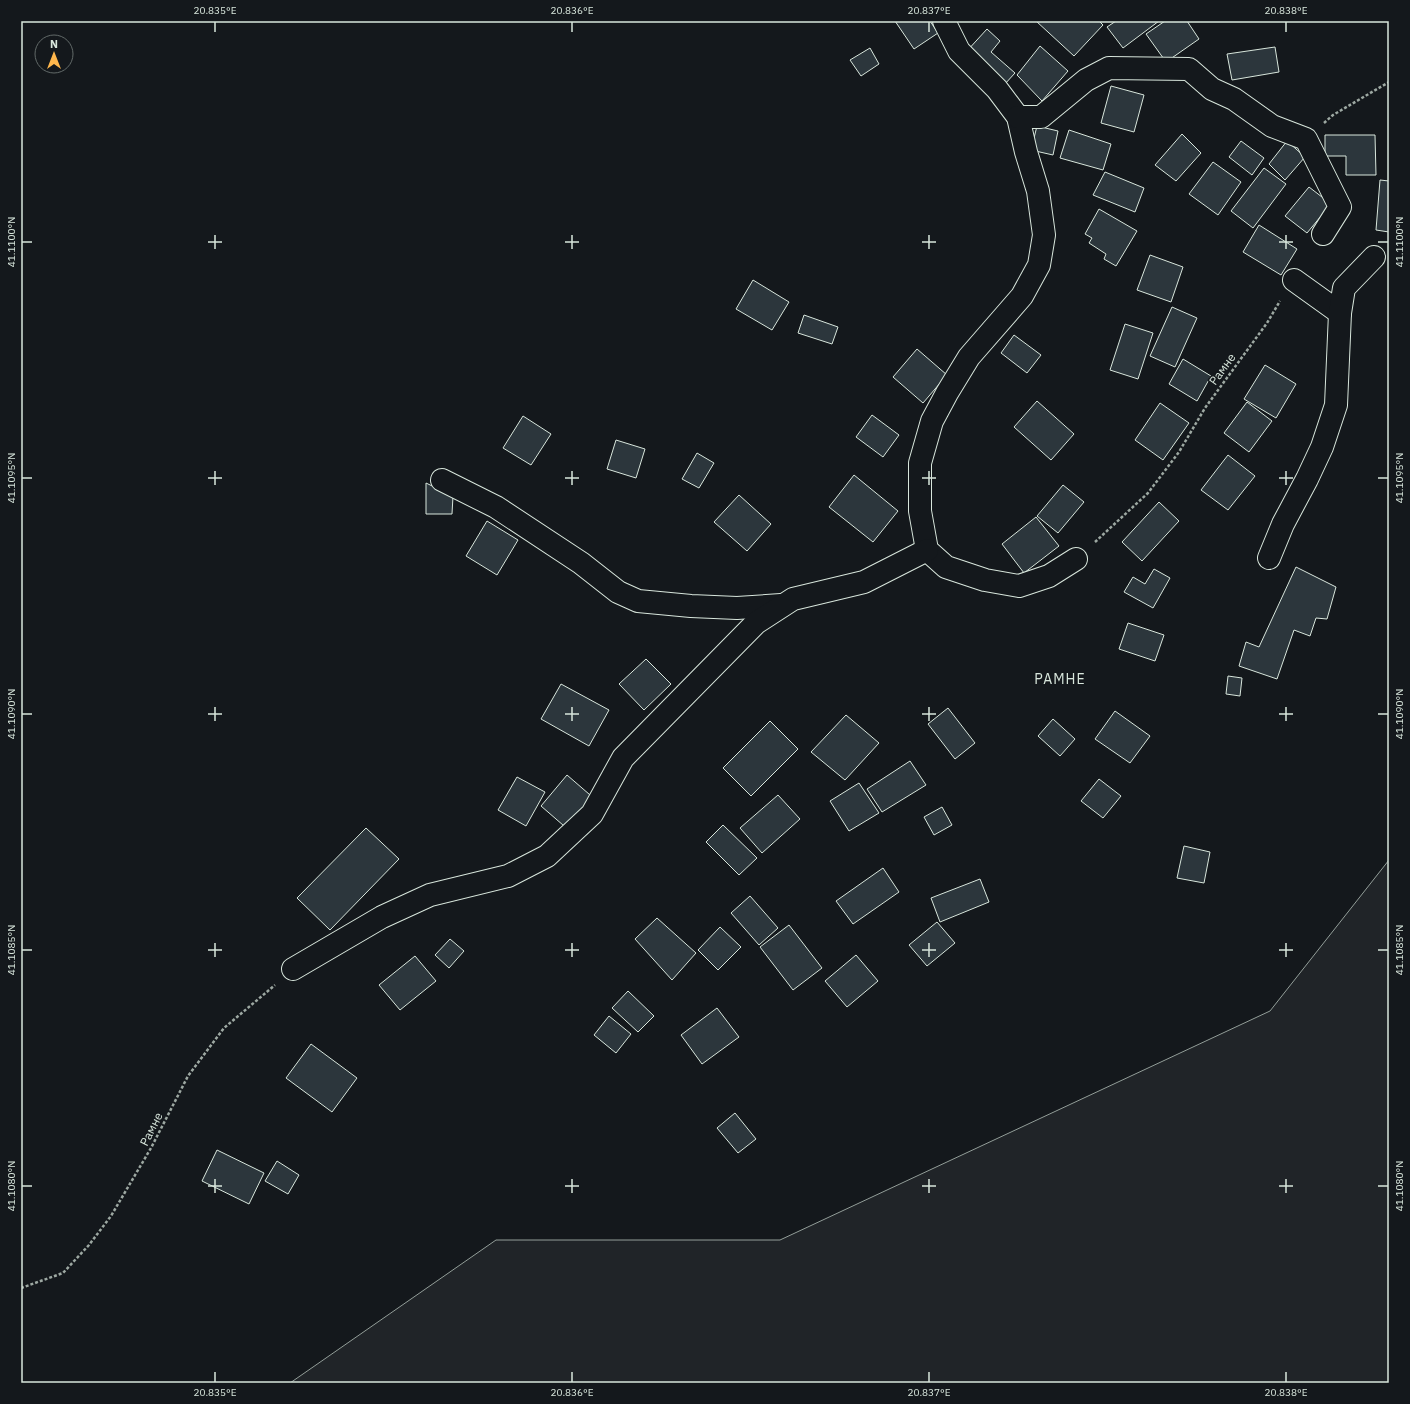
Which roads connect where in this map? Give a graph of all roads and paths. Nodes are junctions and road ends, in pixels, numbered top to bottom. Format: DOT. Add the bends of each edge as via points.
graph roads {
  1 [pos="944,21"];
  2 [pos="1389,82"];
  3 [pos="1018,117"];
  4 [pos="1306,139"];
  5 [pos="1323,234"];
  6 [pos="1374,257"];
  7 [pos="1294,280"];
  8 [pos="1340,313"];
  9 [pos="442,480"];
  10 [pos="926,550"];
  11 [pos="1268,558"];
  12 [pos="1076,559"];
  13 [pos="783,605"];
  14 [pos="293,969"];
  15 [pos="21,1288"];
  1 -- 3 [label="street" via="959,51 997,89"];
  2 -- 4 [label="path" via="1333,115"];
  3 -- 4 [label="street" via="1041,117 1086,80 1109,68 1189,68 1212,89 1234,99 1272,126"];
  3 -- 10 [label="street" via="1038,191 1044,235 1039,265 1022,296 969,357 932,421 920,463 920,511"];
  4 -- 5 [label="street" via="1340,207"];
  6 -- 8 [label="street" via="1344,288"];
  7 -- 8 [label="street"];
  7 -- 12 [label="path, Рамне" via="1267,323 1205,408 1179,452 1148,493"];
  8 -- 11 [label="street" via="1336,405 1308,479"];
  9 -- 13 [label="street" via="496,506 581,563 618,592 638,601 737,608"];
  10 -- 12 [label="street" via="946,567 985,580 1019,586 1049,576"];
  10 -- 13 [label="street" via="864,582 793,599"];
  13 -- 14 [label="street" via="756,623 623,758 592,814 547,856 508,876 430,894 382,917"];
  14 -- 15 [label="path, Рамне" via="224,1028 188,1076 151,1148 111,1216 89,1245 63,1273"];
}
